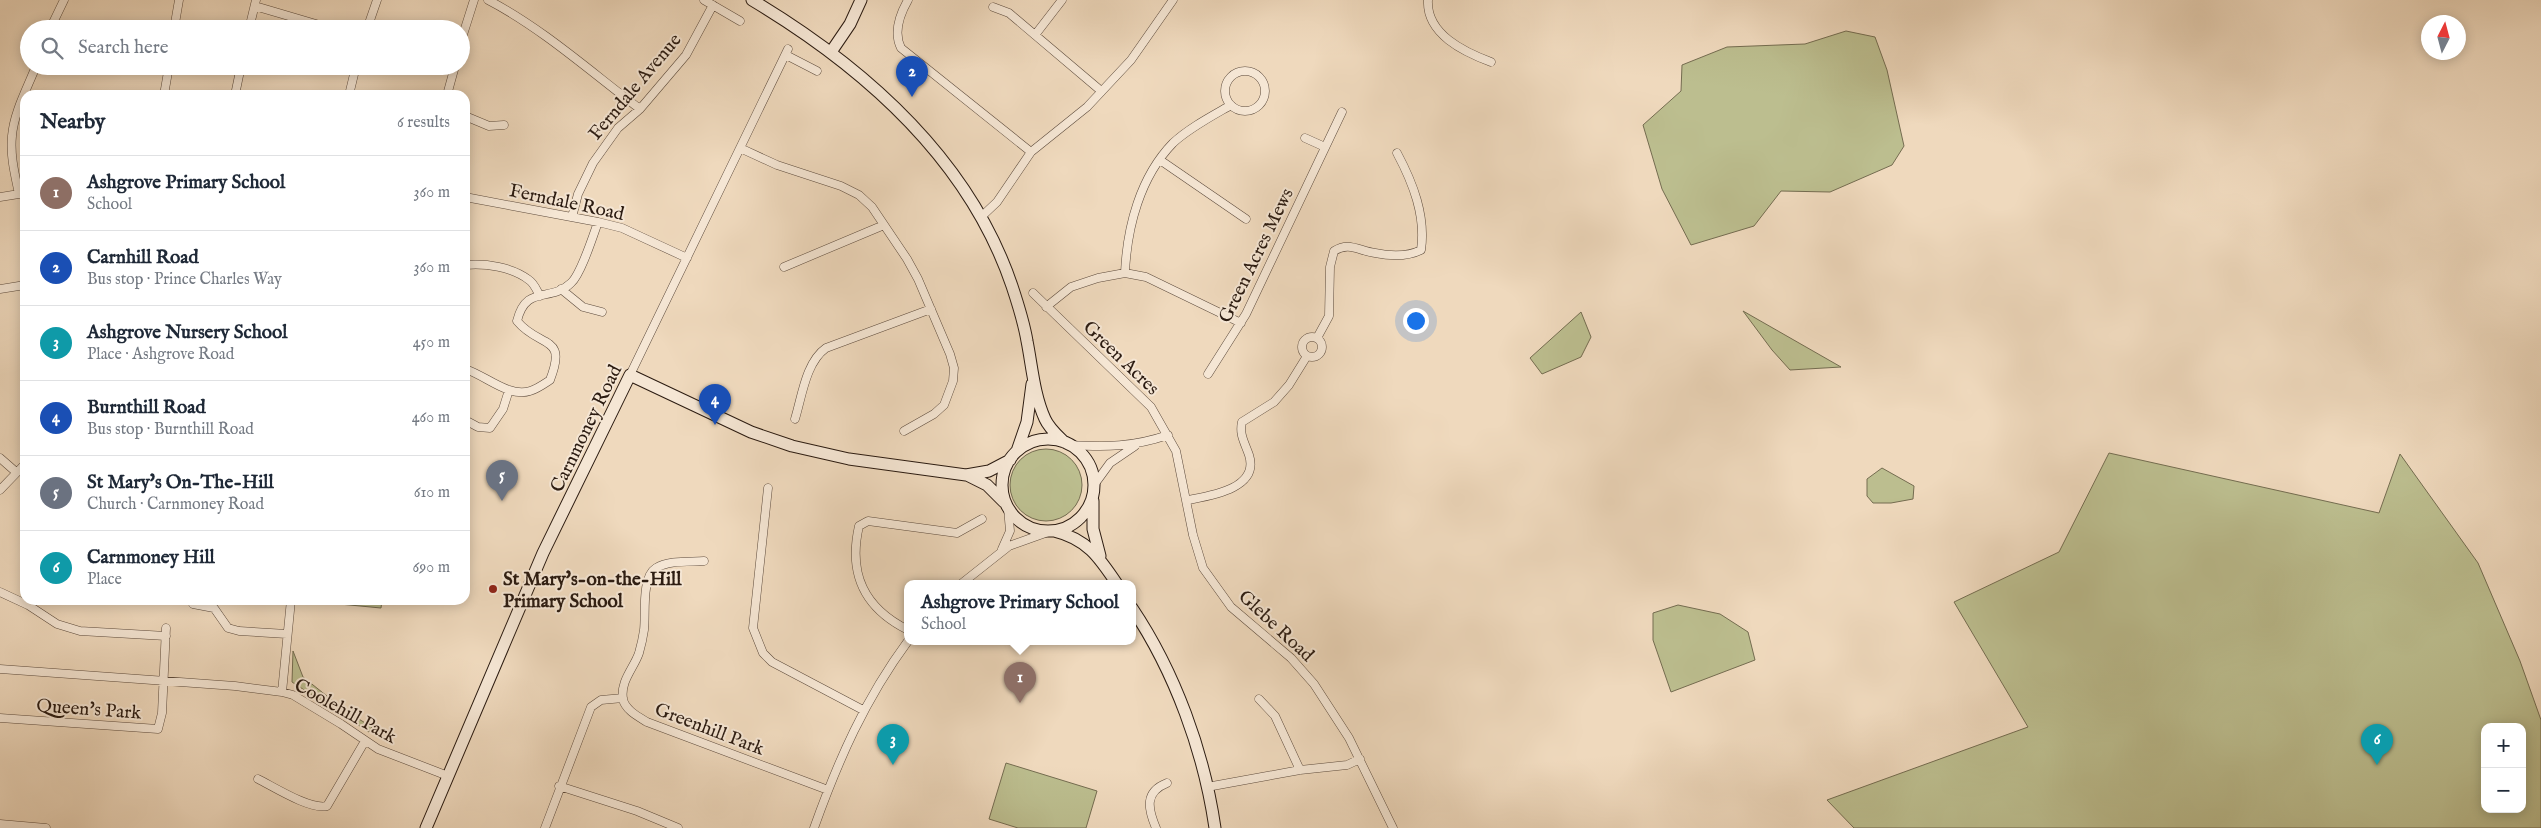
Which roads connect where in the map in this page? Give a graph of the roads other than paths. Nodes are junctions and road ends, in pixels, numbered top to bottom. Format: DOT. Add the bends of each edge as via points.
graph roads {
  1 [pos="64,0"];
  2 [pos="179,0"];
  3 [pos="377,0"];
  4 [pos="474,0"];
  5 [pos="488,0"];
  6 [pos="704,0"];
  7 [pos="752,0"];
  8 [pos="861,0"];
  9 [pos="908,0"];
  10 [pos="1062,0"];
  11 [pos="1173,0"];
  12 [pos="1428,0"];
  13 [pos="256,3"];
  14 [pos="713,5"];
  15 [pos="993,7"];
  16 [pos="54,20"];
  17 [pos="176,20"];
  18 [pos="251,20"];
  19 [pos="306,20"];
  20 [pos="370,20"];
  21 [pos="468,20"];
  22 [pos="740,21"];
  23 [pos="1035,35"];
  24 [pos="831,52"];
  25 [pos="1491,62"];
  26 [pos="817,72"];
  27 [pos="32,75"];
  28 [pos="167,75"];
  29 [pos="239,75"];
  30 [pos="354,75"];
  31 [pos="453,75"];
  32 [pos="26,90"];
  33 [pos="165,90"];
  34 [pos="236,90"];
  35 [pos="350,90"];
  36 [pos="448,90"];
  37 [pos="1100,90"];
  38 [pos="1231,105"];
  39 [pos="20,106"];
  40 [pos="640,109"];
  41 [pos="1342,112"];
  42 [pos="470,118"];
  43 [pos="504,124"];
  44 [pos="1305,138"];
  45 [pos="1325,147"];
  46 [pos="740,148"];
  47 [pos="1031,152"];
  48 [pos="1397,153"];
  49 [pos="1160,160"];
  50 [pos="20,186"];
  51 [pos="20,194"];
  52 [pos="0,197"];
  53 [pos="470,198"];
  54 [pos="572,217"];
  55 [pos="981,217"];
  56 [pos="1246,219"];
  57 [pos="598,222"];
  58 [pos="884,225"];
  59 [pos="687,258"];
  60 [pos="470,264"];
  61 [pos="784,267"];
  62 [pos="1125,273"];
  63 [pos="20,286"];
  64 [pos="561,288"];
  65 [pos="0,289"];
  66 [pos="1034,293"];
  67 [pos="540,296"];
  68 [pos="1046,308"];
  69 [pos="931,309"];
  70 [pos="602,312"];
  71 [pos="1241,322"];
  72 [pos="1316,338"];
  73 [pos="1307,356"];
  74 [pos="470,371"];
  75 [pos="1033,372"];
  76 [pos="1208,374"];
  77 [pos="630,375"];
  78 [pos="509,390"];
  79 [pos="795,419"];
  80 [pos="470,422"];
  81 [pos="904,431"];
  82 [pos="1168,435"];
  83 [pos="1067,444"];
  84 [pos="1137,445"];
  85 [pos="1014,455"];
  86 [pos="0,458"];
  87 [pos="20,468"];
  88 [pos="16,472"];
  89 [pos="966,475"];
  90 [pos="768,488"];
  91 [pos="1094,488"];
  92 [pos="0,490"];
  93 [pos="1188,500"];
  94 [pos="1007,506"];
  95 [pos="982,519"];
  96 [pos="1052,531"];
  97 [pos="997,554"];
  98 [pos="704,561"];
  99 [pos="1102,561"];
  100 [pos="966,580"];
  101 [pos="1114,580"];
  102 [pos="0,592"];
  103 [pos="20,601"];
  104 [pos="28,605"];
  105 [pos="198,605"];
  106 [pos="290,605"];
  107 [pos="1136,615"];
  108 [pos="904,628"];
  109 [pos="287,634"];
  110 [pos="905,645"];
  111 [pos="0,669"];
  112 [pos="164,681"];
  113 [pos="282,692"];
  114 [pos="623,698"];
  115 [pos="1259,699"];
  116 [pos="863,710"];
  117 [pos="0,718"];
  118 [pos="365,741"];
  119 [pos="1360,759"];
  120 [pos="1300,770"];
  121 [pos="448,776"];
  122 [pos="258,779"];
  123 [pos="1167,783"];
  124 [pos="559,786"];
  125 [pos="1207,787"];
  126 [pos="828,790"];
  127 [pos="0,824"];
  128 [pos="46,828"];
  129 [pos="428,828"];
  130 [pos="545,828"];
  131 [pos="678,828"];
  132 [pos="814,828"];
  133 [pos="1156,828"];
  134 [pos="1215,828"];
  135 [pos="1393,828"];
  1 -- 16 [label="street"];
  2 -- 17 [label="street"];
  3 -- 20 [label="street"];
  4 -- 21 [label="street"];
  5 -- 40 [label="street" via="562,49"];
  6 -- 14 [label="street"];
  7 -- 24 [label="street"];
  8 -- 24 [label="street"];
  9 -- 47 [label="street" via="901,12 896,39 901,48"];
  10 -- 23 [label="street"];
  11 -- 37 [label="street" via="1132,60"];
  12 -- 25 [label="street" via="1430,15 1440,32 1472,55"];
  13 -- 18 [label="street"];
  13 -- 19 [label="street"];
  14 -- 22 [label="street"];
  14 -- 40 [label="street, Ferndale Avenue" via="686,55"];
  15 -- 23 [label="street" via="1009,13"];
  23 -- 37 [label="street"];
  24 -- 55 [label="street" via="897,107 925,137"];
  26 -- 46 [label="street, Carnmoney Road" via="787,52"];
  27 -- 32 [label="street"];
  28 -- 33 [label="street"];
  29 -- 34 [label="street"];
  30 -- 35 [label="street"];
  31 -- 36 [label="street"];
  37 -- 47 [label="street" via="1087,107"];
  38 -- 38 [label="street" via="1225,93 1232,76 1238,72 1251,72 1261,80 1265,92 1260,104 1249,110 1236,109"];
  38 -- 49 [label="street" via="1174,143"];
  39 -- 50 [label="street" via="12,135 12,156"];
  40 -- 54 [label="street, Ferndale Avenue" via="618,128 593,162 578,194"];
  41 -- 45 [label="street, Green Acres Mews"];
  42 -- 43 [label="street" via="489,126"];
  44 -- 45 [label="street"];
  45 -- 71 [label="street, Green Acres Mews"];
  46 -- 58 [label="street" via="859,195"];
  46 -- 59 [label="street, Carnmoney Road"];
  47 -- 55 [label="street" via="997,202"];
  48 -- 72 [label="street" via="1413,181 1424,232 1421,250 1410,256 1374,253 1353,246 1334,251 1330,267 1329,316"];
  49 -- 56 [label="street"];
  49 -- 62 [label="street" via="1151,172 1137,205"];
  51 -- 52 [label="street"];
  53 -- 54 [label="street, Ferndale Road"];
  54 -- 57 [label="street, Ferndale Road"];
  55 -- 75 [label="street" via="1011,284"];
  57 -- 59 [label="street, Ferndale Road" via="638,235"];
  57 -- 64 [label="street" via="572,283"];
  58 -- 61 [label="street"];
  58 -- 69 [label="street" via="918,278"];
  59 -- 77 [label="street, Carnmoney Road"];
  60 -- 67 [label="street" via="481,263 520,275 531,280"];
  62 -- 68 [label="street" via="1071,287"];
  62 -- 71 [label="street" via="1146,277"];
  63 -- 65 [label="street"];
  64 -- 67 [label="street"];
  64 -- 70 [label="street" via="583,307"];
  66 -- 68 [label="street, Green Acres"];
  67 -- 78 [label="street" via="530,298 520,309 517,321 526,332 548,342 556,351 557,362 550,380 529,392"];
  68 -- 82 [label="street, Green Acres" via="1151,407"];
  69 -- 79 [label="street" via="826,348 818,354 812,363"];
  69 -- 81 [label="street" via="950,354 954,381 944,405"];
  71 -- 76 [label="street, Green Acres Mews"];
  72 -- 73 [label="street" via="1310,337 1302,344 1302,351"];
  72 -- 73 [label="street" via="1322,346 1321,352"];
  73 -- 93 [label="street" via="1274,402 1242,422 1240,431 1250,458 1247,474 1236,487 1220,494"];
  74 -- 78 [label="street"];
  75 -- 83 [label="street" via="1045,420"];
  75 -- 85 [label="street" via="1028,415"];
  77 -- 89 [label="street" via="742,428 792,446 849,459"];
  77 -- 121 [label="street, Carnmoney Road" via="543,553"];
  78 -- 80 [label="street" via="503,409 490,428"];
  82 -- 84 [label="street"];
  82 -- 93 [label="street, Glebe Road" via="1176,451"];
  83 -- 84 [label="street"];
  83 -- 85 [label="street" via="1040,440 1028,444"];
  83 -- 91 [label="street" via="1084,458 1093,476"];
  84 -- 91 [label="street" via="1110,463"];
  85 -- 89 [label="street" via="990,471"];
  85 -- 94 [label="street" via="1002,482"];
  86 -- 88 [label="street"];
  87 -- 88 [label="street"];
  88 -- 92 [label="street"];
  89 -- 94 [label="street" via="987,485"];
  90 -- 116 [label="street" via="753,613 756,640 772,662"];
  91 -- 96 [label="street" via="1084,514 1065,528"];
  91 -- 99 [label="street" via="1093,529"];
  93 -- 119 [label="street, Glebe Road" via="1193,535 1203,568 1213,585 1314,684"];
  94 -- 96 [label="street" via="1014,516 1031,528"];
  94 -- 97 [label="street" via="1010,531"];
  95 -- 108 [label="street" via="957,534 868,521 859,526 855,542 856,571 862,588 873,606"];
  96 -- 97 [label="street" via="1020,541"];
  96 -- 99 [label="street" via="1078,539"];
  97 -- 100 [label="street"];
  98 -- 114 [label="street" via="671,563 654,569 648,579 644,630 639,653 627,676"];
  99 -- 101 [label="street"];
  102 -- 103 [label="street, Queen's Park"];
  104 -- 112 [label="street, Queen's Park" via="57,624 80,631 166,632"];
  105 -- 109 [label="street" via="214,608 228,628"];
  106 -- 109 [label="street"];
  107 -- 125 [label="street" via="1166,670 1184,712"];
  109 -- 113 [label="street"];
  110 -- 116 [label="street"];
  111 -- 112 [label="street, Queen's Park"];
  112 -- 113 [label="street, Coolehill Park"];
  112 -- 117 [label="street, Queen's Park" via="158,729"];
  113 -- 118 [label="street, Coolehill Park" via="301,700"];
  114 -- 124 [label="street" via="601,700 590,706"];
  114 -- 126 [label="street, Greenhill Park" via="624,704 647,722"];
  115 -- 120 [label="street" via="1275,716"];
  116 -- 126 [label="street"];
  118 -- 121 [label="street, Coolehill Park" via="391,755"];
  118 -- 122 [label="street" via="327,806 321,808 308,804"];
  119 -- 120 [label="street" via="1347,765"];
  119 -- 135 [label="street, Glebe Road"];
  120 -- 125 [label="street"];
  121 -- 129 [label="street, Carnmoney Road"];
  123 -- 133 [label="street" via="1157,787 1150,796 1149,809"];
  124 -- 130 [label="street"];
  124 -- 131 [label="street"];
  125 -- 134 [label="street"];
  126 -- 132 [label="street"];
  127 -- 128 [label="street"];
}
